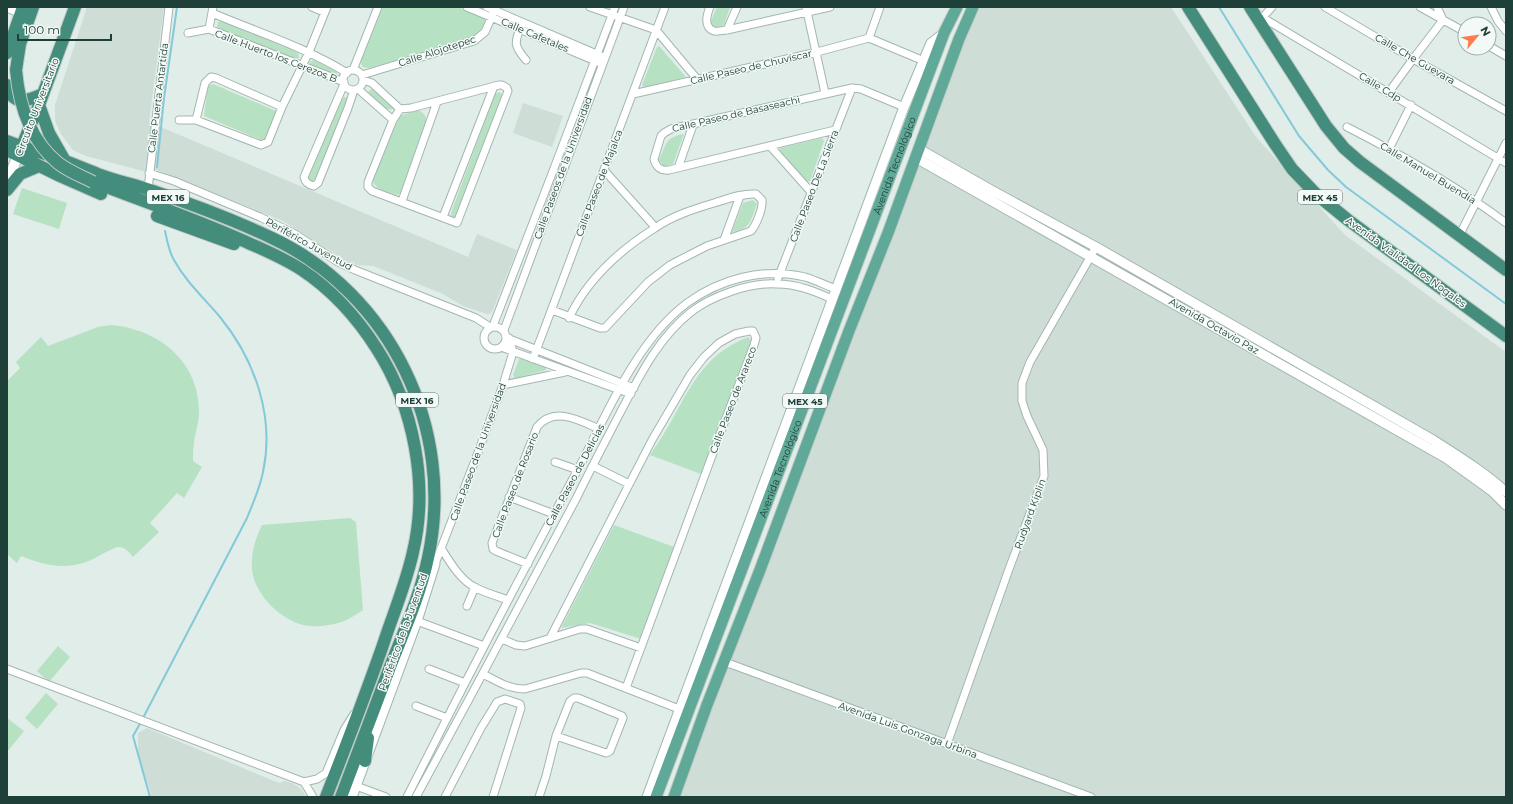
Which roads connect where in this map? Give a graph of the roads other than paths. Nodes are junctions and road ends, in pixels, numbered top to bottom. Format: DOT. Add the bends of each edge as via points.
graph roads {
  1 [pos="33,7"];
  2 [pos="75,7"];
  3 [pos="169,7"];
  4 [pos="312,7"];
  5 [pos="378,7"];
  6 [pos="467,7"];
  7 [pos="487,7"];
  8 [pos="590,7"];
  9 [pos="615,7"];
  10 [pos="624,7"];
  11 [pos="665,7"];
  12 [pos="710,7"];
  13 [pos="736,7"];
  14 [pos="830,7"];
  15 [pos="880,7"];
  16 [pos="957,7"];
  17 [pos="973,7"];
  18 [pos="1188,7"];
  19 [pos="1272,7"];
  20 [pos="1325,7"];
  21 [pos="1420,7"];
  22 [pos="1437,7"];
  23 [pos="1491,7"];
  24 [pos="7,8"];
  25 [pos="212,10"];
  26 [pos="326,10"];
  27 [pos="807,10"];
  28 [pos="22,11"];
  29 [pos="494,12"];
  30 [pos="1255,12"];
  31 [pos="612,16"];
  32 [pos="620,18"];
  33 [pos="1443,20"];
  34 [pos="521,26"];
  35 [pos="1457,28"];
  36 [pos="209,29"];
  37 [pos="656,30"];
  38 [pos="727,30"];
  39 [pos="1506,31"];
  40 [pos="188,33"];
  41 [pos="944,33"];
  42 [pos="869,38"];
  43 [pos="1497,51"];
  44 [pos="7,52"];
  45 [pos="309,52"];
  46 [pos="817,52"];
  47 [pos="1506,56"];
  48 [pos="596,57"];
  49 [pos="1413,58"];
  50 [pos="526,60"];
  51 [pos="603,61"];
  52 [pos="924,61"];
  53 [pos="302,66"];
  54 [pos="350,72"];
  55 [pos="362,78"];
  56 [pos="697,79"];
  57 [pos="344,83"];
  58 [pos="7,85"];
  59 [pos="494,86"];
  60 [pos="852,88"];
  61 [pos="356,90"];
  62 [pos="1389,92"];
  63 [pos="825,93"];
  64 [pos="633,94"];
  65 [pos="41,100"];
  66 [pos="437,102"];
  67 [pos="1411,106"];
  68 [pos="904,107"];
  69 [pos="282,108"];
  70 [pos="400,109"];
  71 [pos="1506,111"];
  72 [pos="179,120"];
  73 [pos="196,120"];
  74 [pos="393,120"];
  75 [pos="693,125"];
  76 [pos="1347,127"];
  77 [pos="835,130"];
  78 [pos="7,141"];
  79 [pos="1506,143"];
  80 [pos="770,146"];
  81 [pos="1389,148"];
  82 [pos="15,151"];
  83 [pos="917,153"];
  84 [pos="1499,158"];
  85 [pos="64,160"];
  86 [pos="1506,163"];
  87 [pos="39,166"];
  88 [pos="678,168"];
  89 [pos="604,170"];
  90 [pos="553,171"];
  91 [pos="149,173"];
  92 [pos="562,174"];
  93 [pos="60,176"];
  94 [pos="7,183"];
  95 [pos="7,190"];
  96 [pos="148,190"];
  97 [pos="811,192"];
  98 [pos="740,196"];
  99 [pos="402,201"];
  100 [pos="1477,201"];
  101 [pos="443,217"];
  102 [pos="1506,223"];
  103 [pos="655,228"];
  104 [pos="1460,236"];
  105 [pos="724,240"];
  106 [pos="1096,247"];
  107 [pos="261,249"];
  108 [pos="1091,256"];
  109 [pos="1506,270"];
  110 [pos="780,274"];
  111 [pos="510,282"];
  112 [pos="776,283"];
  113 [pos="520,286"];
  114 [pos="836,289"];
  115 [pos="832,299"];
  116 [pos="552,310"];
  117 [pos="569,318"];
  118 [pos="491,327"];
  119 [pos="506,335"];
  120 [pos="1506,336"];
  121 [pos="502,347"];
  122 [pos="537,350"];
  123 [pos="513,352"];
  124 [pos="533,359"];
  125 [pos="566,372"];
  126 [pos="503,385"];
  127 [pos="622,387"];
  128 [pos="632,391"];
  129 [pos="599,429"];
  130 [pos="555,462"];
  131 [pos="593,466"];
  132 [pos="578,470"];
  133 [pos="629,484"];
  134 [pos="1506,492"];
  135 [pos="509,497"];
  136 [pos="1506,505"];
  137 [pos="554,514"];
  138 [pos="441,548"];
  139 [pos="435,564"];
  140 [pos="528,564"];
  141 [pos="744,564"];
  142 [pos="760,570"];
  143 [pos="475,588"];
  144 [pos="417,597"];
  145 [pos="508,600"];
  146 [pos="467,606"];
  147 [pos="417,621"];
  148 [pos="550,638"];
  149 [pos="502,639"];
  150 [pos="484,646"];
  151 [pos="641,648"];
  152 [pos="725,662"];
  153 [pos="7,669"];
  154 [pos="429,669"];
  155 [pos="482,674"];
  156 [pos="465,683"];
  157 [pos="626,688"];
  158 [pos="362,704"];
  159 [pos="416,706"];
  160 [pos="680,709"];
  161 [pos="447,718"];
  162 [pos="370,719"];
  163 [pos="556,736"];
  164 [pos="947,744"];
  165 [pos="365,761"];
  166 [pos="304,782"];
  167 [pos="356,786"];
  168 [pos="313,797"];
  169 [pos="326,797"];
  170 [pos="341,797"];
  171 [pos="352,797"];
  172 [pos="386,797"];
  173 [pos="407,797"];
  174 [pos="416,797"];
  175 [pos="445,797"];
  176 [pos="494,797"];
  177 [pos="539,797"];
  178 [pos="647,797"];
  179 [pos="656,797"];
  180 [pos="674,797"];
  181 [pos="1091,797"];
  1 -- 107 [label="highway, bridge" via="20,44 16,70 19,97 40,143 57,162 93,182"];
  2 -- 65 [label="highway, Circuito Universitario"];
  3 -- 91 [label="street, Calle Puerta Antartida"];
  4 -- 26 [label="street"];
  5 -- 54 [label="street"];
  6 -- 29 [label="street, Calle Cafetales"];
  7 -- 29 [label="street, Calle Cafetales"];
  8 -- 31 [label="street"];
  9 -- 31 [label="street, Calle Paseos de la Universidad"];
  10 -- 32 [label="street, Calle Paseos de la Universidad"];
  11 -- 37 [label="street, Calle Paseo de Majalca"];
  12 -- 38 [label="street" via="706,17 708,26 713,31"];
  13 -- 38 [label="street"];
  14 -- 27 [label="street"];
  15 -- 42 [label="street"];
  16 -- 41 [label="main road, Avenida Tecnológico / MEX 45"];
  17 -- 83 [label="main road, Avenida Tecnológico / MEX 45"];
  18 -- 120 [label="highway, Avenida Vialidad Los Nogales / MEX 45" via="1274,144 1292,169 1316,194"];
  19 -- 30 [label="street"];
  20 -- 49 [label="street, Calle Che Guevara"];
  21 -- 33 [label="street"];
  22 -- 33 [label="street"];
  23 -- 39 [label="street"];
  24 -- 28 [label="street"];
  25 -- 36 [label="street"];
  25 -- 45 [label="street, Calle Huerto los Cerezos B"];
  26 -- 45 [label="street"];
  27 -- 38 [label="street"];
  27 -- 46 [label="street"];
  28 -- 44 [label="highway"];
  29 -- 34 [label="street, Calle Cafetales"];
  29 -- 55 [label="street, Calle Alojotepec" via="485,32 474,41"];
  30 -- 62 [label="street, Calle Cdp"];
  30 -- 104 [label="highway" via="1326,126 1344,148"];
  31 -- 32 [label="street"];
  31 -- 48 [label="street, Calle Paseos de la Universidad"];
  32 -- 37 [label="street"];
  32 -- 51 [label="street, Calle Paseos de la Universidad"];
  33 -- 35 [label="street"];
  33 -- 49 [label="street"];
  34 -- 48 [label="street, Calle Cafetales"];
  34 -- 50 [label="street" via="515,45"];
  36 -- 40 [label="street"];
  36 -- 53 [label="street, Calle Huerto los Cerezos B"];
  37 -- 56 [label="street"];
  37 -- 64 [label="street, Calle Paseo de Majalca"];
  41 -- 52 [label="street" via="931,43"];
  41 -- 141 [label="main road, Avenida Tecnológico / MEX 45"];
  42 -- 46 [label="street, Calle Paseo de Chuvíscar"];
  42 -- 52 [label="street"];
  43 -- 47 [label="street"];
  45 -- 53 [label="street"];
  45 -- 54 [label="street, Calle Huerto los Cerezos B"];
  46 -- 56 [label="street, Calle Paseo de Chuvíscar"];
  46 -- 63 [label="street"];
  48 -- 51 [label="street, Calle Cafetales"];
  48 -- 90 [label="street, Calle Paseos de la Universidad"];
  49 -- 62 [label="street"];
  49 -- 71 [label="street, Calle Che Guevara"];
  51 -- 92 [label="street, Calle Paseos de la Universidad"];
  52 -- 68 [label="street"];
  53 -- 57 [label="street, Calle Huerto los Cerezos B"];
  53 -- 69 [label="street"];
  54 -- 55 [label="street" via="358,72"];
  54 -- 57 [label="street" via="344,77"];
  55 -- 61 [label="street" via="362,85"];
  55 -- 70 [label="street" via="372,83"];
  56 -- 64 [label="street, Calle Paseo de Chuvíscar"];
  57 -- 61 [label="street" via="348,89"];
  57 -- 61 [label="street" via="304,177 309,184 316,185"];
  58 -- 65 [label="highway" via="13,97 21,101"];
  59 -- 66 [label="street"];
  59 -- 101 [label="street"];
  59 -- 101 [label="street" via="502,85 508,91 457,223"];
  60 -- 63 [label="street, Calle Paseo de Basaseachi"];
  60 -- 68 [label="street, Calle Paseo de Basaseachi"];
  60 -- 77 [label="street, Calle Paseo De La Sierra"];
  61 -- 74 [label="street"];
  62 -- 67 [label="street, Calle Cdp"];
  63 -- 75 [label="street, Calle Paseo de Basaseachi"];
  64 -- 89 [label="street, Calle Paseo de Majalca"];
  65 -- 82 [label="highway, Circuito Universitario"];
  65 -- 85 [label="highway" via="49,134"];
  66 -- 70 [label="street"];
  66 -- 99 [label="street"];
  67 -- 81 [label="street"];
  67 -- 84 [label="street, Calle Cdp"];
  68 -- 114 [label="street"];
  69 -- 73 [label="street" via="270,141 264,144"];
  69 -- 73 [label="street" via="211,77 205,83"];
  70 -- 74 [label="street"];
  72 -- 73 [label="street"];
  74 -- 99 [label="street" via="368,187 372,191"];
  75 -- 88 [label="street"];
  75 -- 88 [label="street, Calle Paseo de Basaseachi" via="666,131 658,143 654,159 657,166 663,171"];
  76 -- 81 [label="street, Calle Manuel Buendía"];
  77 -- 80 [label="street, Calle Paseo de Basaseachi"];
  77 -- 97 [label="street, Calle Paseo De La Sierra"];
  78 -- 82 [label="highway, MEX 16"];
  79 -- 84 [label="street"];
  80 -- 88 [label="street, Calle Paseo de Basaseachi"];
  80 -- 97 [label="street"];
  81 -- 100 [label="street, Calle Manuel Buendía"];
  82 -- 85 [label="highway, Periférico de la Juventud / MEX 16, bridge" via="50,155"];
  82 -- 87 [label="highway, MEX 16"];
  82 -- 94 [label="main road, Circuito Universitario"];
  83 -- 106 [label="street, Avenida Octavio Paz"];
  83 -- 108 [label="street, Avenida Octavio Paz"];
  83 -- 142 [label="main road, Avenida Tecnológico / MEX 45"];
  84 -- 86 [label="street, Calle Cdp"];
  84 -- 100 [label="street"];
  85 -- 93 [label="highway" via="60,165"];
  85 -- 96 [label="highway, Periférico de la Juventud / MEX 16"];
  87 -- 93 [label="highway, MEX 16"];
  87 -- 95 [label="highway" via="20,174"];
  89 -- 103 [label="street"];
  89 -- 116 [label="street, Calle Paseo de Majalca"];
  90 -- 92 [label="street"];
  90 -- 111 [label="street, Calle Paseos de la Universidad"];
  91 -- 96 [label="street, Calle Puerta Antartida"];
  91 -- 118 [label="street, Periférico Juventud" via="260,217 301,238 346,266 476,318"];
  92 -- 113 [label="street, Calle Paseos de la Universidad"];
  93 -- 107 [label="highway, MEX 16" via="225,241"];
  96 -- 144 [label="highway, Periférico de la Juventud / MEX 16" via="239,223 314,262 338,281 370,315 391,344 407,373 416,397 432,457 433,521 428,556"];
  97 -- 110 [label="street, Calle Paseo De La Sierra"];
  98 -- 103 [label="street" via="694,209"];
  98 -- 105 [label="street"];
  98 -- 105 [label="street" via="756,194 763,205 752,229"];
  99 -- 101 [label="street"];
  100 -- 102 [label="street, Calle Manuel Buendía"];
  100 -- 104 [label="street"];
  103 -- 117 [label="street" via="610,263 591,284"];
  104 -- 109 [label="highway"];
  105 -- 117 [label="street" via="670,265 648,282 605,328"];
  106 -- 108 [label="street, Rudyard Kiplin"];
  106 -- 134 [label="street, Avenida Octavio Paz" via="1433,440 1467,461"];
  107 -- 158 [label="highway, Periférico de la Juventud / MEX 16" via="304,271 322,285 351,315 385,361 403,401 410,426 419,478 417,533 401,592"];
  108 -- 136 [label="street, Avenida Octavio Paz" via="1446,458 1492,491"];
  108 -- 164 [label="street, Rudyard Kiplin" via="1030,362 1022,383 1022,400 1027,416 1043,450 1044,476 1008,569"];
  110 -- 112 [label="street, Calle Paseo De La Sierra"];
  110 -- 114 [label="street, Calle Paseo de Delicias" via="804,278"];
  110 -- 127 [label="street, Calle Paseo de Delicias" via="737,279 713,288 689,302 651,338"];
  111 -- 113 [label="street"];
  111 -- 118 [label="street, Calle Paseos de la Universidad"];
  112 -- 115 [label="street, Calle Paseo de Delicias" via="798,286"];
  112 -- 128 [label="street, Calle Paseo de Delicias" via="727,293 692,311 658,346"];
  113 -- 119 [label="street, Calle Paseos de la Universidad"];
  114 -- 115 [label="street"];
  115 -- 160 [label="street"];
  116 -- 117 [label="street"];
  116 -- 122 [label="street, Calle Paseo de Majalca"];
  118 -- 119 [label="street" via="499,327"];
  118 -- 121 [label="street" via="485,332 485,343 494,349"];
  119 -- 121 [label="street"];
  119 -- 122 [label="street"];
  119 -- 123 [label="street"];
  121 -- 123 [label="street"];
  122 -- 124 [label="street, Calle Paseo de Majalca"];
  122 -- 127 [label="street"];
  123 -- 124 [label="street"];
  123 -- 126 [label="street, Calle Paseo de la Universidad"];
  124 -- 125 [label="street"];
  125 -- 126 [label="street"];
  125 -- 127 [label="street"];
  126 -- 138 [label="street, Calle Paseo de la Universidad"];
  127 -- 128 [label="street"];
  127 -- 129 [label="street, Calle Paseo de Delicias"];
  128 -- 131 [label="street, Calle Paseo de Delicias"];
  129 -- 132 [label="street, Calle Paseo de Delicias"];
  129 -- 135 [label="street, Calle Paseo de Rosario" via="570,416 561,415 542,421 537,426"];
  130 -- 132 [label="street"];
  131 -- 133 [label="street"];
  131 -- 149 [label="street, Calle Paseo de Delicias"];
  132 -- 137 [label="street, Calle Paseo de Delicias"];
  133 -- 148 [label="street, Calle Paseo de Arareco"];
  133 -- 151 [label="street, Calle Paseo de Arareco" via="690,374 704,357 719,343 735,334 750,331 755,333 754,345"];
  135 -- 137 [label="street"];
  135 -- 140 [label="street, Calle Paseo de Rosario" via="492,546 499,553"];
  137 -- 140 [label="street, Calle Paseo de Delicias"];
  138 -- 139 [label="street, Calle Paseo de la Universidad"];
  138 -- 143 [label="street" via="458,573"];
  139 -- 144 [label="highway"];
  139 -- 147 [label="street"];
  140 -- 145 [label="street, Calle Paseo de Delicias"];
  141 -- 142 [label="main road"];
  141 -- 179 [label="main road, Avenida Tecnológico / MEX 45"];
  142 -- 152 [label="main road, Avenida Tecnológico / MEX 45"];
  143 -- 145 [label="street"];
  143 -- 146 [label="street"];
  144 -- 162 [label="highway, Periférico de la Juventud / MEX 16"];
  145 -- 150 [label="street, Calle Paseo de Delicias"];
  147 -- 150 [label="street"];
  147 -- 165 [label="street"];
  148 -- 149 [label="street" via="526,646"];
  148 -- 151 [label="street" via="587,628"];
  149 -- 155 [label="street, Calle Paseo de Delicias"];
  150 -- 156 [label="street, Calle Paseo de Delicias"];
  151 -- 157 [label="street, Calle Paseo de Arareco"];
  152 -- 164 [label="street, Avenida Luis Gonzaga Urbina"];
  152 -- 180 [label="main road, Avenida Tecnológico / MEX 45"];
  153 -- 166 [label="street"];
  154 -- 156 [label="street"];
  155 -- 157 [label="street" via="508,688 517,689 581,673"];
  155 -- 174 [label="street, Calle Paseo de Delicias"];
  156 -- 161 [label="street, Calle Paseo de Delicias"];
  157 -- 160 [label="street"];
  158 -- 166 [label="street" via="346,725 326,773 317,779"];
  158 -- 169 [label="highway, Periférico de la Juventud / MEX 16"];
  159 -- 161 [label="street"];
  160 -- 178 [label="street"];
  161 -- 173 [label="street, Calle Paseo de Delicias"];
  162 -- 165 [label="highway"];
  162 -- 170 [label="highway, Periférico de la Juventud / MEX 16"];
  163 -- 163 [label="street" via="568,703 574,698 623,718 610,751 606,753"];
  163 -- 177 [label="street"];
  164 -- 181 [label="street, Avenida Luis Gonzaga Urbina"];
  165 -- 167 [label="street"];
  166 -- 168 [label="street"];
  167 -- 171 [label="street"];
  167 -- 172 [label="street"];
  175 -- 176 [label="street" via="489,715 497,702 505,699 520,704 521,708"];
}
